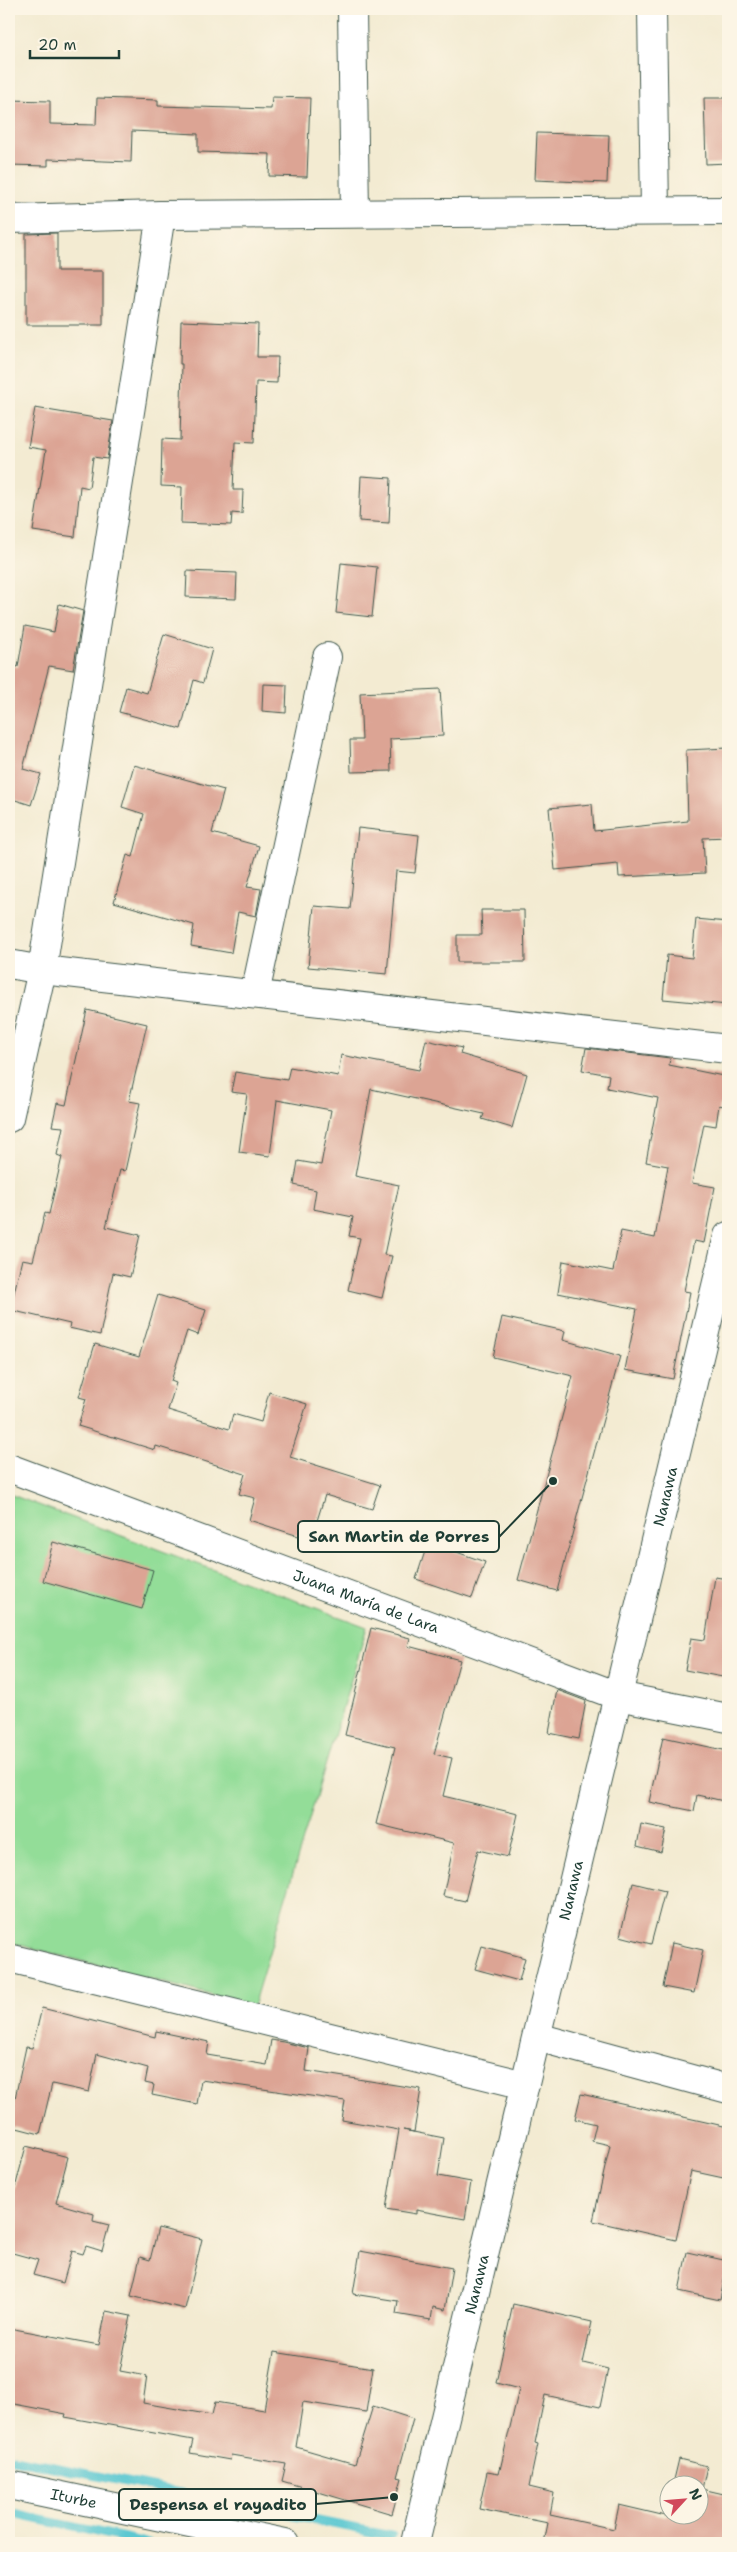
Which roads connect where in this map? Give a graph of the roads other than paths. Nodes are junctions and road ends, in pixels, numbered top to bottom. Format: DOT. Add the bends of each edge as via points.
graph roads {
  1 [pos="352,9"];
  2 [pos="652,9"];
  3 [pos="655,211"];
  4 [pos="728,211"];
  5 [pos="355,213"];
  6 [pos="161,215"];
  7 [pos="9,219"];
  8 [pos="326,657"];
  9 [pos="9,964"];
  10 [pos="42,970"];
  11 [pos="255,994"];
  12 [pos="728,1049"];
  13 [pos="9,1118"];
  14 [pos="728,1236"];
  15 [pos="9,1468"];
  16 [pos="618,1696"];
  17 [pos="728,1718"];
  18 [pos="9,1958"];
  19 [pos="537,2037"];
  20 [pos="525,2085"];
  21 [pos="728,2089"];
  22 [pos="9,2485"];
  23 [pos="285,2543"];
  24 [pos="416,2543"];
  1 -- 5 [label="street"];
  2 -- 3 [label="street"];
  3 -- 4 [label="street"];
  3 -- 5 [label="street"];
  5 -- 6 [label="street"];
  6 -- 7 [label="street"];
  6 -- 10 [label="street"];
  8 -- 11 [label="street"];
  9 -- 10 [label="street"];
  10 -- 11 [label="street"];
  10 -- 13 [label="street"];
  11 -- 12 [label="street"];
  14 -- 16 [label="street, Nanawa"];
  15 -- 16 [label="street, Juana María de Lara"];
  16 -- 17 [label="street, Juana María de Lara"];
  16 -- 19 [label="street, Nanawa"];
  18 -- 20 [label="street"];
  19 -- 20 [label="street, Nanawa"];
  19 -- 21 [label="street"];
  20 -- 24 [label="street, Nanawa"];
  22 -- 23 [label="street, Iturbe"];
}
